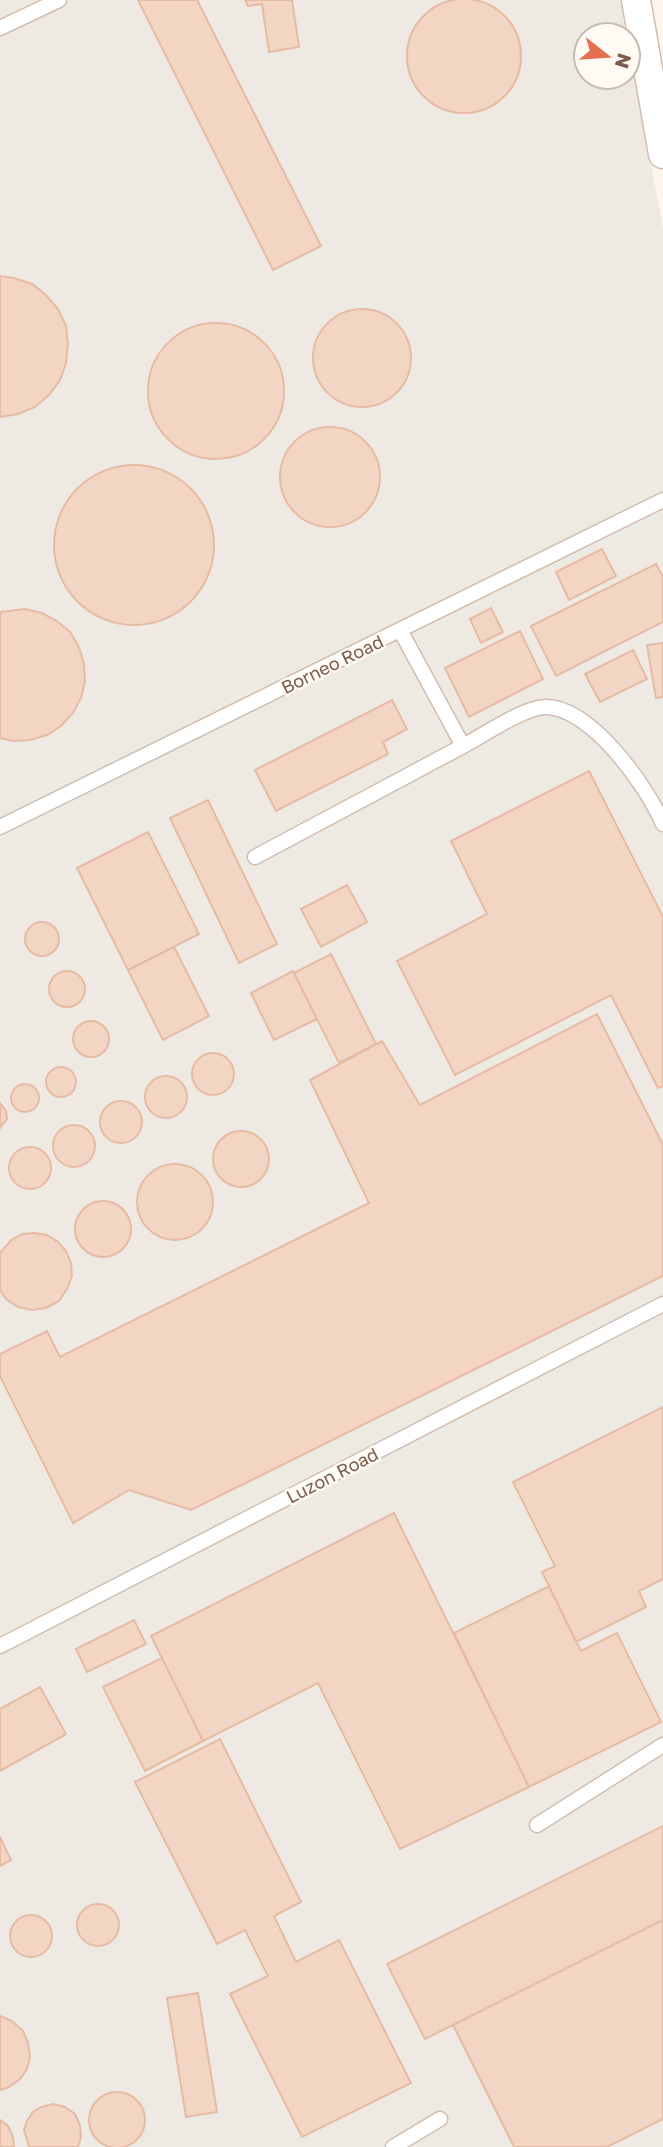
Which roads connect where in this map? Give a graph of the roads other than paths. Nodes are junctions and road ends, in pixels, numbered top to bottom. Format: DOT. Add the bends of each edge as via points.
graph roads {
  1 [pos="59,0"];
  2 [pos="636,0"];
  3 [pos="0,28"];
  4 [pos="663,154"];
  5 [pos="663,500"];
  6 [pos="400,630"];
  7 [pos="463,746"];
  8 [pos="663,824"];
  9 [pos="0,827"];
  10 [pos="255,857"];
  11 [pos="663,1304"];
  12 [pos="0,1646"];
  13 [pos="663,1745"];
  14 [pos="537,1825"];
  15 [pos="440,2119"];
  16 [pos="393,2147"];
  1 -- 3 [label="lane"];
  2 -- 4 [label="street"];
  5 -- 6 [label="lane, Borneo Road"];
  6 -- 7 [label="lane"];
  6 -- 9 [label="lane, Borneo Road"];
  7 -- 8 [label="lane" via="529,710 560,708 586,724 617,753"];
  7 -- 10 [label="lane"];
  11 -- 12 [label="lane, Luzon Road"];
  13 -- 14 [label="lane"];
  15 -- 16 [label="lane"];
}
